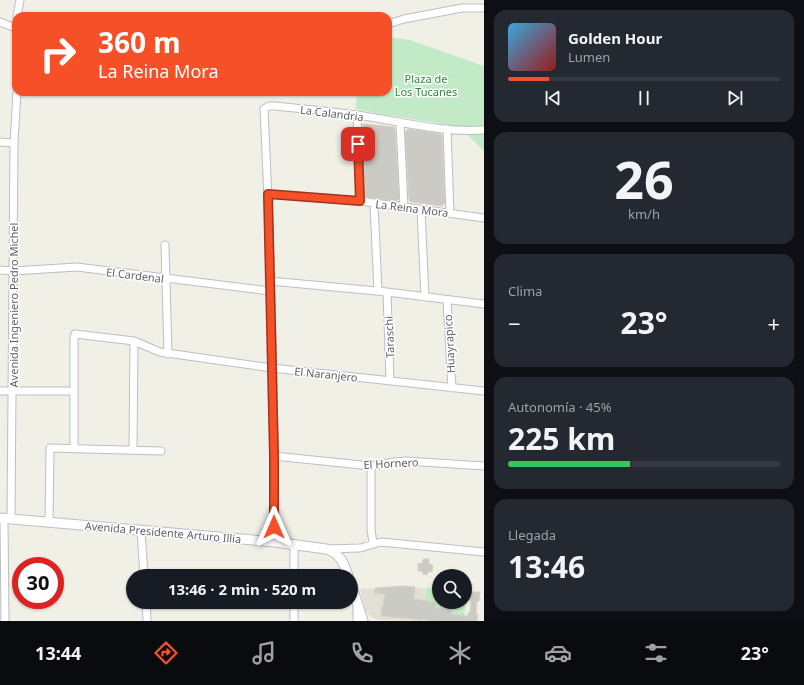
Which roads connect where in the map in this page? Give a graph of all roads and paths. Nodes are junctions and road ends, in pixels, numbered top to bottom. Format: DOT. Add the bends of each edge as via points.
graph roads {
  1 [pos="20,0"];
  2 [pos="484,8"];
  3 [pos="17,12"];
  4 [pos="0,22"];
  5 [pos="392,23"];
  6 [pos="12,26"];
  7 [pos="17,96"];
  8 [pos="357,115"];
  9 [pos="400,123"];
  10 [pos="447,129"];
  11 [pos="484,130"];
  12 [pos="0,142"];
  13 [pos="14,143"];
  14 [pos="268,194"];
  15 [pos="360,201"];
  16 [pos="374,204"];
  17 [pos="404,207"];
  18 [pos="421,210"];
  19 [pos="450,213"];
  20 [pos="484,218"];
  21 [pos="165,245"];
  22 [pos="0,270"];
  23 [pos="13,270"];
  24 [pos="166,279"];
  25 [pos="270,281"];
  26 [pos="270,291"];
  27 [pos="378,291"];
  28 [pos="387,292"];
  29 [pos="425,297"];
  30 [pos="447,300"];
  31 [pos="484,304"];
  32 [pos="134,341"];
  33 [pos="168,354"];
  34 [pos="272,368"];
  35 [pos="390,381"];
  36 [pos="452,388"];
  37 [pos="0,391"];
  38 [pos="12,391"];
  39 [pos="74,391"];
  40 [pos="484,391"];
  41 [pos="74,448"];
  42 [pos="133,450"];
  43 [pos="161,451"];
  44 [pos="274,456"];
  45 [pos="371,466"];
  46 [pos="484,466"];
  47 [pos="5,518"];
  48 [pos="49,522"];
  49 [pos="141,530"];
  50 [pos="275,542"];
  51 [pos="373,543"];
  52 [pos="294,544"];
  53 [pos="326,549"];
  54 [pos="484,552"];
  55 [pos="144,569"];
  56 [pos="294,569"];
  57 [pos="346,569"];
  58 [pos="358,607"];
  59 [pos="146,609"];
  60 [pos="294,609"];
  61 [pos="357,609"];
  62 [pos="4,621"];
  63 [pos="147,621"];
  64 [pos="294,621"];
  65 [pos="357,621"];
  66 [pos="363,621"];
  1 -- 3 [label="street"];
  2 -- 5 [label="street" via="462,8"];
  4 -- 6 [label="street"];
  7 -- 13 [label="street, Avenida Ingeniero Pedro Michel"];
  8 -- 9 [label="street, La Calandria"];
  8 -- 14 [label="street, La Calandria" via="275,106 264,109"];
  8 -- 15 [label="street"];
  9 -- 10 [label="street, La Calandria"];
  9 -- 17 [label="street"];
  10 -- 11 [label="street, La Calandria"];
  10 -- 19 [label="street"];
  12 -- 13 [label="street"];
  13 -- 23 [label="street, Avenida Ingeniero Pedro Michel"];
  14 -- 15 [label="street, La Reina Mora"];
  14 -- 25 [label="street"];
  15 -- 16 [label="street, La Reina Mora"];
  16 -- 17 [label="street, La Reina Mora"];
  16 -- 27 [label="street"];
  17 -- 18 [label="street, La Reina Mora"];
  18 -- 19 [label="street, La Reina Mora"];
  18 -- 29 [label="street"];
  19 -- 20 [label="street, La Reina Mora"];
  21 -- 24 [label="street"];
  22 -- 23 [label="street, El Cardenal"];
  23 -- 24 [label="street, El Cardenal" via="77,268"];
  23 -- 38 [label="street, Avenida Ingeniero Pedro Michel"];
  24 -- 26 [label="street, El Cardenal"];
  24 -- 33 [label="street"];
  25 -- 26 [label="street"];
  25 -- 27 [label="street"];
  26 -- 34 [label="street"];
  27 -- 28 [label="street"];
  28 -- 29 [label="street"];
  28 -- 35 [label="street, Taraschi"];
  29 -- 30 [label="street"];
  30 -- 31 [label="street"];
  30 -- 36 [label="street, Huayrapico"];
  32 -- 33 [label="street, El Naranjero"];
  32 -- 39 [label="street, El Naranjero" via="75,334"];
  32 -- 42 [label="street"];
  33 -- 34 [label="street, El Naranjero"];
  34 -- 35 [label="street, El Naranjero"];
  34 -- 44 [label="street"];
  35 -- 36 [label="street, El Naranjero"];
  36 -- 40 [label="street, El Naranjero"];
  37 -- 38 [label="street"];
  38 -- 39 [label="street"];
  38 -- 47 [label="street, Avenida Ingeniero Pedro Michel"];
  39 -- 41 [label="street"];
  41 -- 42 [label="street"];
  41 -- 48 [label="street" via="50,448"];
  42 -- 43 [label="street"];
  44 -- 45 [label="street, El Hornero"];
  44 -- 50 [label="street"];
  45 -- 46 [label="street, El Hornero" via="407,460"];
  45 -- 51 [label="street"];
  47 -- 48 [label="street, Avenida Presidente Arturo Illia"];
  47 -- 62 [label="street, Avenida Ingeniero Pedro Michel"];
  48 -- 49 [label="street, Avenida Presidente Arturo Illia"];
  49 -- 50 [label="street, Avenida Presidente Arturo Illia"];
  49 -- 55 [label="street"];
  50 -- 52 [label="street, Avenida Presidente Arturo Illia"];
  51 -- 53 [label="street" via="360,548"];
  51 -- 54 [label="street"];
  52 -- 53 [label="street, Avenida Presidente Arturo Illia"];
  52 -- 56 [label="street"];
  53 -- 57 [label="street" via="338,555"];
  58 -- 66 [label="street"];
  59 -- 63 [label="street"];
  60 -- 64 [label="street"];
  61 -- 65 [label="street"];
}
